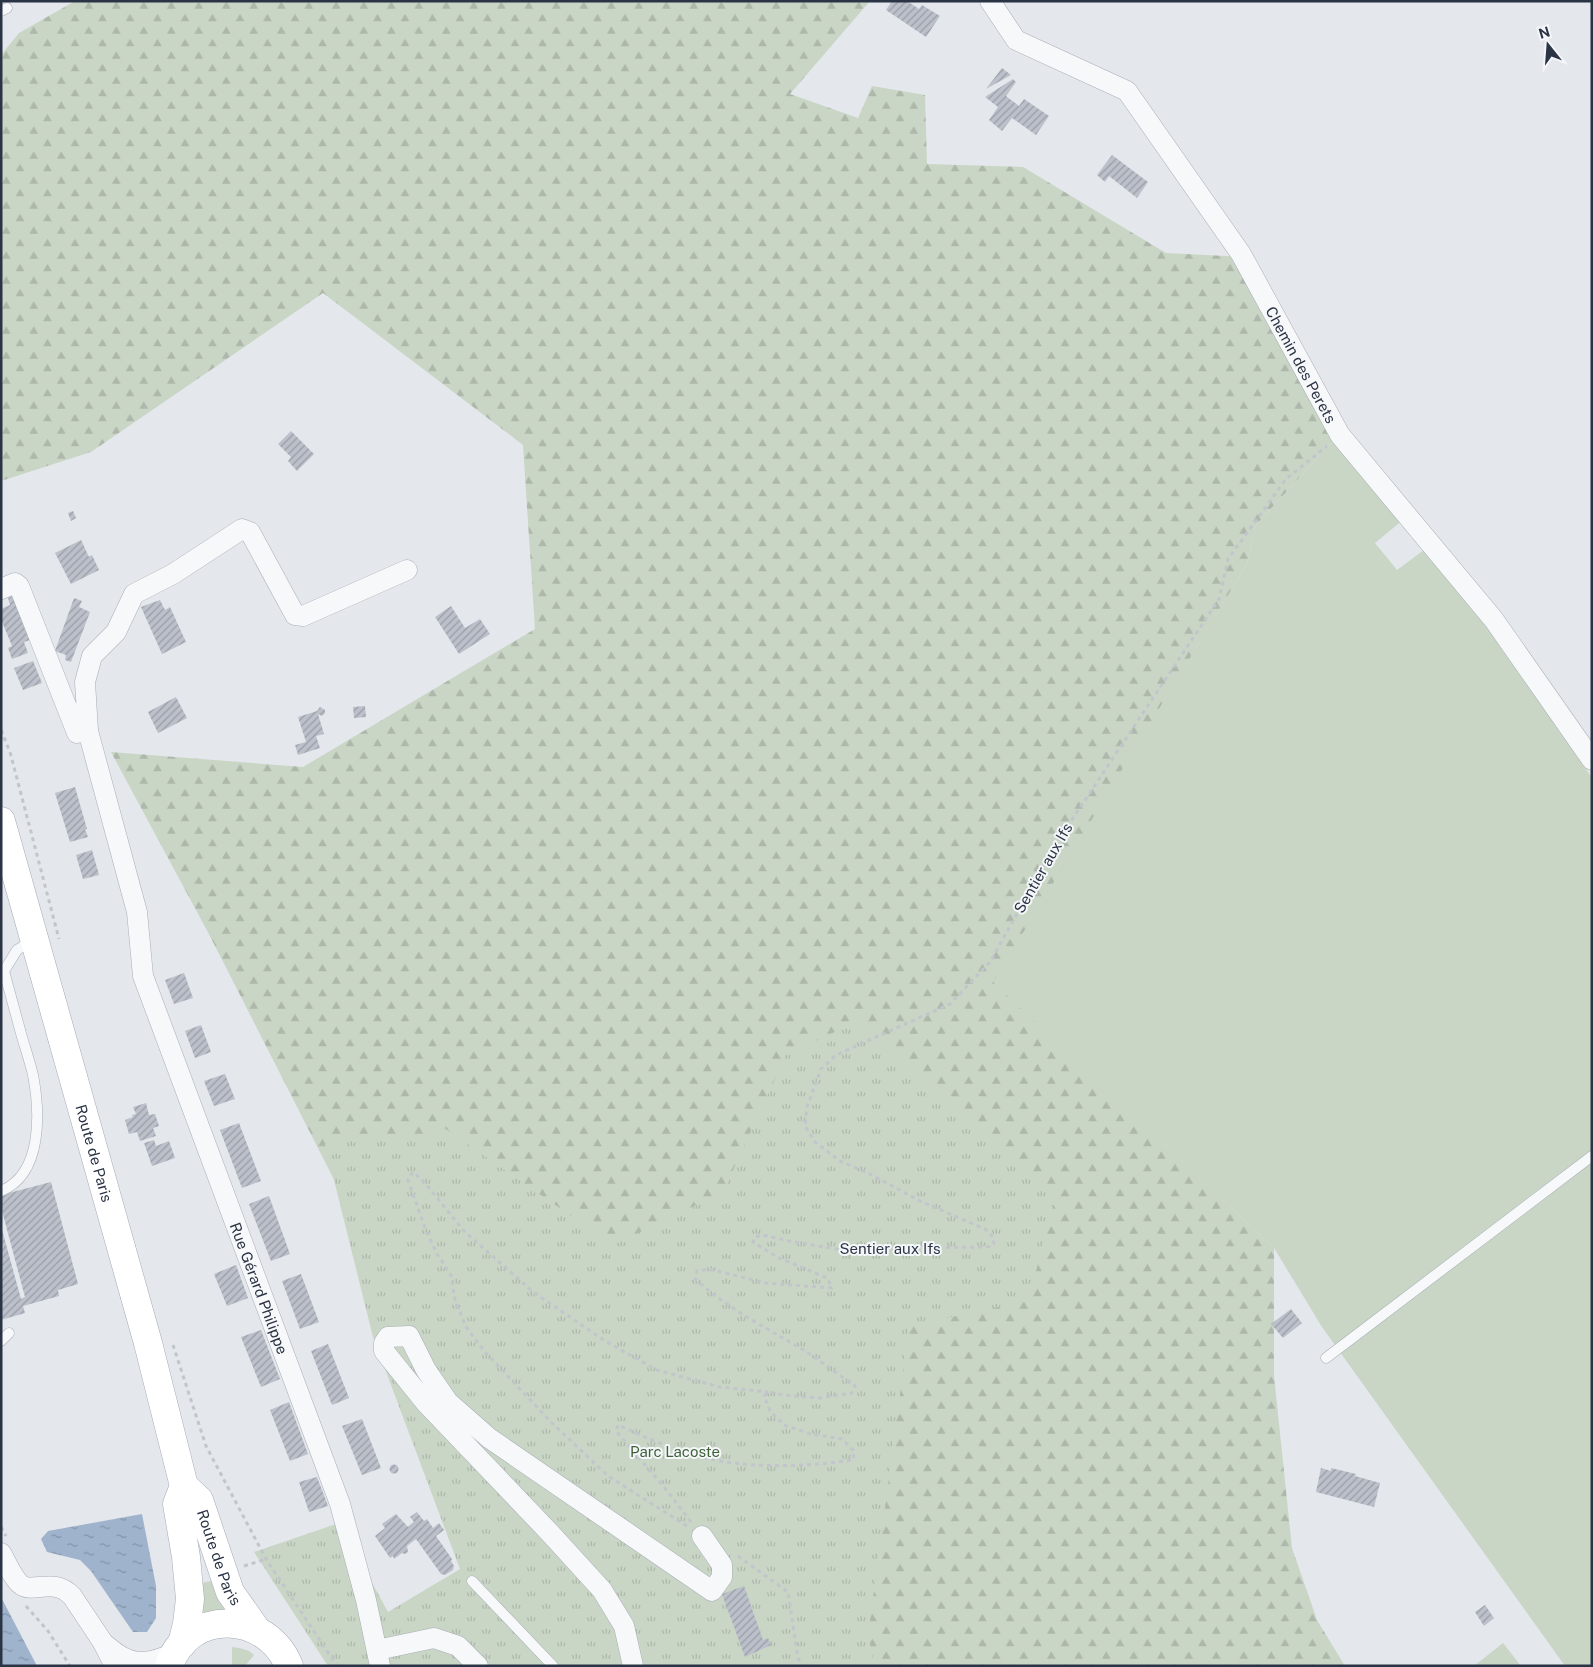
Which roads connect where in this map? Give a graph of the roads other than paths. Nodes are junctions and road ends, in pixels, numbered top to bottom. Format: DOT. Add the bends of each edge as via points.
graph roads {
  1 [pos="990,1"];
  2 [pos="407,570"];
  3 [pos="1,589"];
  4 [pos="88,731"];
  5 [pos="1592,760"];
  6 [pos="1,821"];
  7 [pos="34,939"];
  8 [pos="1592,1156"];
  9 [pos="1,1191"];
  10 [pos="10,1333"];
  11 [pos="1,1341"];
  12 [pos="1326,1358"];
  13 [pos="184,1486"];
  14 [pos="702,1536"];
  15 [pos="1,1553"];
  16 [pos="472,1581"];
  17 [pos="256,1629"];
  18 [pos="102,1641"];
  19 [pos="175,1654"];
  20 [pos="379,1658"];
  21 [pos="115,1666"];
  22 [pos="289,1666"];
  23 [pos="478,1666"];
  24 [pos="552,1666"];
  25 [pos="633,1666"];
  1 -- 5 [label="street, Chemin des Perets" via="1016,40 1127,91 1241,254 1340,436 1494,620"];
  2 -- 4 [label="street, Rue Gérard Philippe" via="303,616 295,615 250,532 242,529 173,574 134,594 116,632 92,656 85,682"];
  3 -- 4 [label="street" via="15,583 19,586 77,733"];
  4 -- 20 [label="street, Rue Gérard Philippe" via="137,912 143,976 340,1504"];
  6 -- 7 [label="main road, Route de Paris"];
  7 -- 9 [label="lane" via="17,950 4,971 33,1075 36,1136 25,1174"];
  7 -- 13 [label="main road, Route de Paris" via="148,1343"];
  8 -- 12 [label="lane"];
  10 -- 11 [label="lane"];
  13 -- 17 [label="main road, Route de Paris" via="199,1500 230,1592"];
  13 -- 19 [label="main road, Route de Paris" via="177,1504 190,1599 187,1624"];
  14 -- 25 [label="street" via="722,1565 722,1577 712,1591 489,1438 448,1402 426,1370 409,1336 388,1337 384,1343 384,1351 425,1402 602,1590 624,1626"];
  15 -- 18 [label="street" via="20,1593 24,1587 46,1585 66,1590"];
  16 -- 24 [label="lane"];
  17 -- 19 [label="main road" via="224,1623 205,1628 192,1634"];
  17 -- 22 [label="main road" via="275,1643"];
  18 -- 19 [label="street" via="119,1657 134,1663 160,1660"];
  18 -- 21 [label="street"];
  20 -- 23 [label="street" via="434,1638 458,1646"];
}
